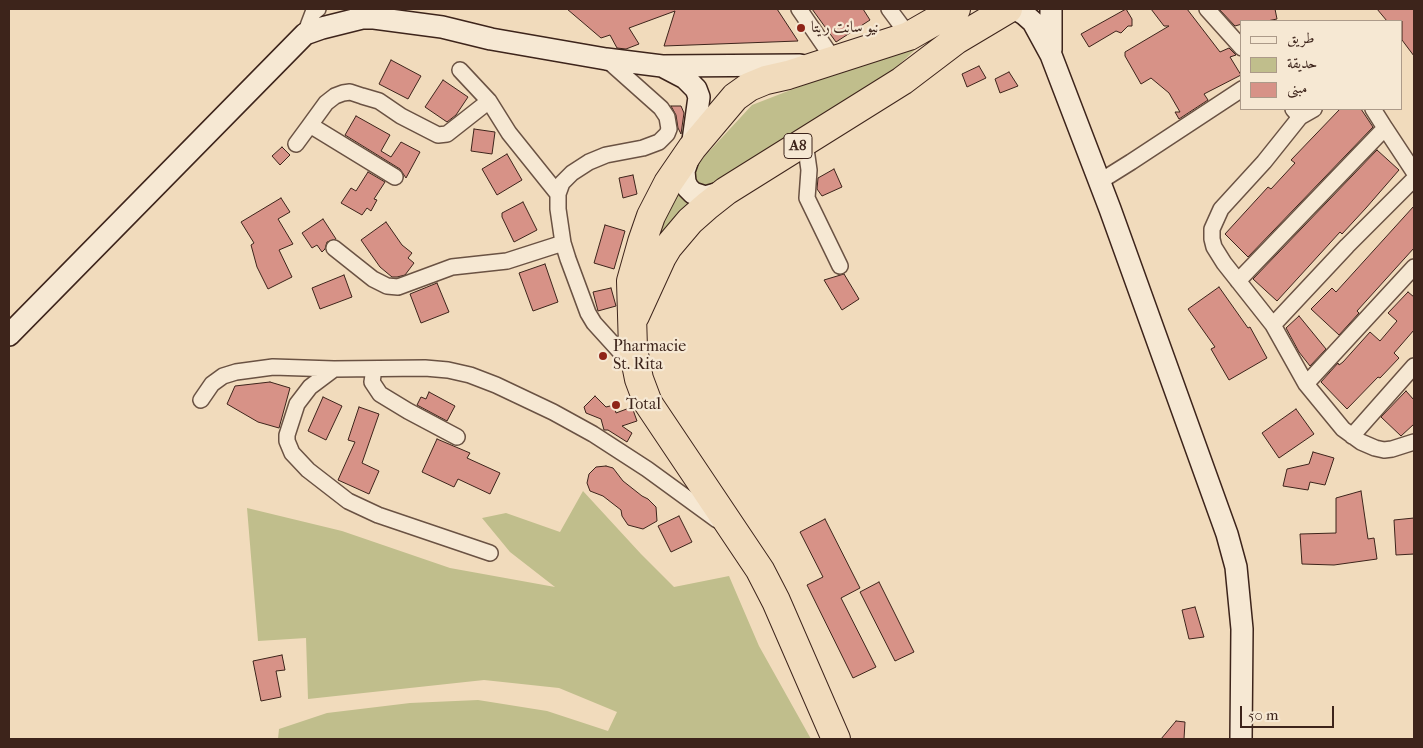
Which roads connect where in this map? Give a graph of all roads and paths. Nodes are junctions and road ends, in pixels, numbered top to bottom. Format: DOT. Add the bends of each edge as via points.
graph roads {
  1 [pos="318,9"];
  2 [pos="799,9"];
  3 [pos="889,9"];
  4 [pos="956,9"];
  5 [pos="1008,9"];
  6 [pos="1016,9"];
  7 [pos="1051,9"];
  8 [pos="1207,9"];
  9 [pos="305,34"];
  10 [pos="1237,34"];
  11 [pos="909,36"];
  12 [pos="1051,55"];
  13 [pos="606,59"];
  14 [pos="827,62"];
  15 [pos="662,66"];
  16 [pos="460,70"];
  17 [pos="1240,90"];
  18 [pos="488,101"];
  19 [pos="1310,110"];
  20 [pos="1374,110"];
  21 [pos="1297,113"];
  22 [pos="310,126"];
  23 [pos="1385,128"];
  24 [pos="805,142"];
  25 [pos="296,144"];
  26 [pos="692,148"];
  27 [pos="1414,172"];
  28 [pos="395,177"];
  29 [pos="1414,179"];
  30 [pos="1099,182"];
  31 [pos="726,191"];
  32 [pos="558,194"];
  33 [pos="563,243"];
  34 [pos="334,248"];
  35 [pos="840,266"];
  36 [pos="1414,267"];
  37 [pos="1238,281"];
  38 [pos="631,324"];
  39 [pos="1273,325"];
  40 [pos="9,335"];
  41 [pos="1414,366"];
  42 [pos="334,369"];
  43 [pos="374,369"];
  44 [pos="636,369"];
  45 [pos="1306,384"];
  46 [pos="201,400"];
  47 [pos="1352,436"];
  48 [pos="457,437"];
  49 [pos="1414,442"];
  50 [pos="733,532"];
  51 [pos="490,553"];
  52 [pos="836,739"];
  53 [pos="1241,739"];
  1 -- 9 [label="street" via="313,13"];
  2 -- 14 [label="street"];
  3 -- 11 [label="street"];
  4 -- 11 [label="highway, A8"];
  5 -- 24 [label="highway, A8" via="956,40 902,81"];
  6 -- 12 [label="street" via="1033,22"];
  7 -- 12 [label="street"];
  8 -- 10 [label="street"];
  9 -- 13 [label="street" via="340,23 374,18 442,27"];
  9 -- 40 [label="street"];
  11 -- 14 [label="highway, A8"];
  12 -- 30 [label="street"];
  13 -- 15 [label="street"];
  13 -- 32 [label="street" via="661,108 669,129 659,142 652,145 589,162 562,183"];
  14 -- 15 [label="street"];
  14 -- 26 [label="highway, A8" via="749,87 735,97"];
  15 -- 26 [label="street" via="686,78 700,97"];
  16 -- 18 [label="street"];
  17 -- 30 [label="street"];
  18 -- 22 [label="street" via="447,134 438,135 379,101 350,92 342,93 326,103"];
  18 -- 32 [label="street"];
  19 -- 21 [label="street"];
  20 -- 23 [label="street"];
  21 -- 37 [label="street" via="1264,162 1221,209 1215,221 1214,248"];
  22 -- 25 [label="street"];
  22 -- 28 [label="street"];
  23 -- 27 [label="street"];
  23 -- 37 [label="street"];
  24 -- 31 [label="highway, A8"];
  24 -- 35 [label="street" via="809,170 807,198"];
  26 -- 31 [label="street" via="684,171 684,182 688,188 705,197"];
  26 -- 38 [label="highway, A8" via="668,182 642,242 631,281"];
  29 -- 39 [label="street"];
  30 -- 53 [label="street" via="1208,478 1236,567 1242,629"];
  31 -- 38 [label="highway, A8" via="690,221 668,247"];
  32 -- 33 [label="street"];
  33 -- 34 [label="street" via="507,261 452,267 398,287 387,286 373,278"];
  33 -- 44 [label="street" via="588,313"];
  36 -- 45 [label="street"];
  37 -- 39 [label="street"];
  38 -- 44 [label="highway, A8"];
  39 -- 45 [label="street"];
  41 -- 47 [label="street"];
  42 -- 43 [label="street"];
  42 -- 46 [label="street" via="273,367 236,372 212,384"];
  42 -- 51 [label="street" via="310,387 297,404 287,434 292,454 326,486 348,501 378,515"];
  43 -- 48 [label="street" via="372,382 380,394"];
  43 -- 50 [label="street" via="448,370 496,385 553,412 622,452"];
  44 -- 50 [label="highway, A8" via="648,403"];
  45 -- 47 [label="street"];
  47 -- 49 [label="street" via="1384,450"];
  50 -- 52 [label="highway, A8" via="760,570 776,601"];
}
